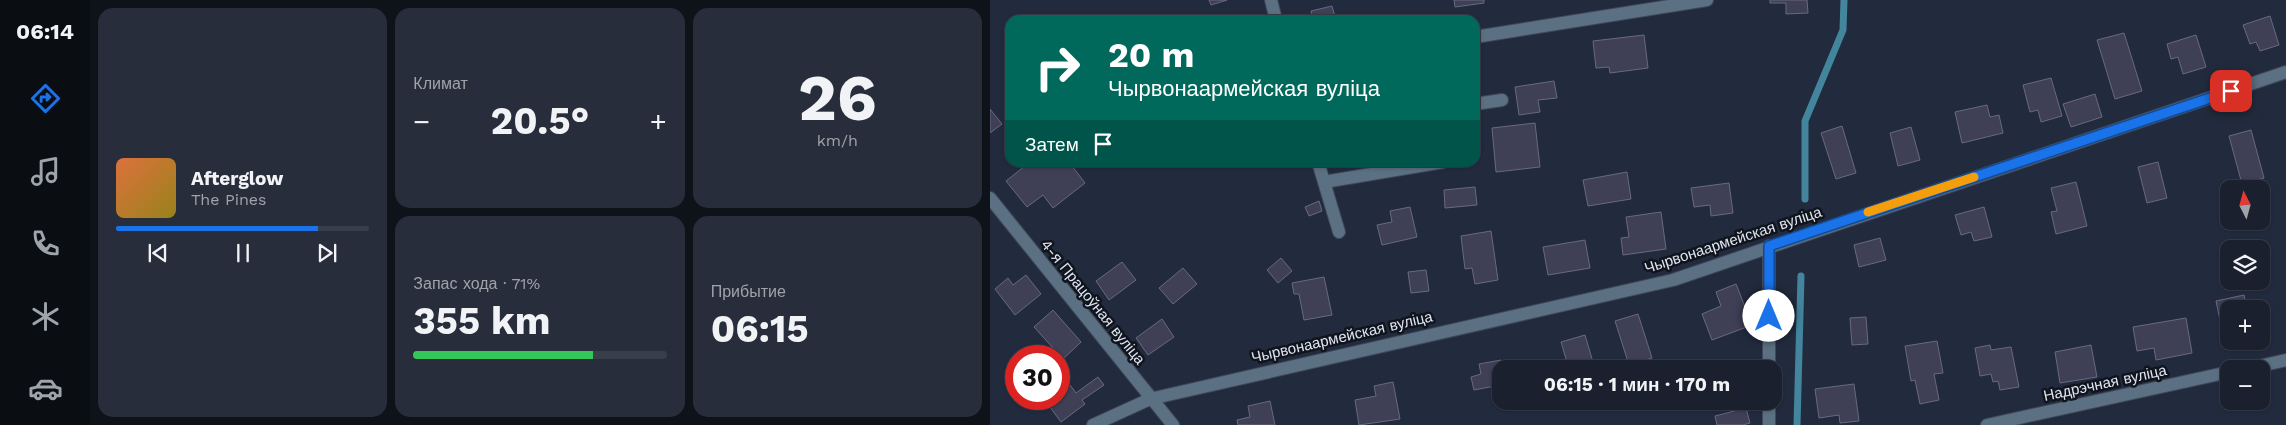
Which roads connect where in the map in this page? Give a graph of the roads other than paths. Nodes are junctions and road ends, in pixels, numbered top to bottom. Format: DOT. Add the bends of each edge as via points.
graph roads {
  1 [pos="1271,0"];
  2 [pos="1707,0"];
  3 [pos="1275,15"];
  4 [pos="1480,36"];
  5 [pos="2286,72"];
  6 [pos="1502,100"];
  7 [pos="1480,103"];
  8 [pos="1320,167"];
  9 [pos="1413,167"];
  10 [pos="1324,182"];
  11 [pos="990,198"];
  12 [pos="1339,232"];
  13 [pos="1769,246"];
  14 [pos="1769,360"];
  15 [pos="2286,360"];
  16 [pos="2270,364"];
  17 [pos="2220,374"];
  18 [pos="1150,398"];
  19 [pos="1769,410"];
  20 [pos="1093,425"];
  21 [pos="1173,425"];
  22 [pos="1769,425"];
  23 [pos="1987,425"];
  1 -- 3 [label="street"];
  2 -- 4 [label="street"];
  5 -- 13 [label="street, Чырвонаармейская вуліца"];
  6 -- 7 [label="street"];
  8 -- 10 [label="street"];
  9 -- 10 [label="street"];
  10 -- 12 [label="street"];
  11 -- 18 [label="street, 4-я Працоўная вуліца"];
  13 -- 14 [label="street"];
  13 -- 18 [label="street, Чырвонаармейская вуліца" via="1673,280"];
  15 -- 16 [label="street"];
  17 -- 23 [label="street, Надрэчная вуліца"];
  18 -- 20 [label="street, Чырвонаармейская вуліца"];
  18 -- 21 [label="street, 4-я Працоўная вуліца"];
  19 -- 22 [label="street"];
}
